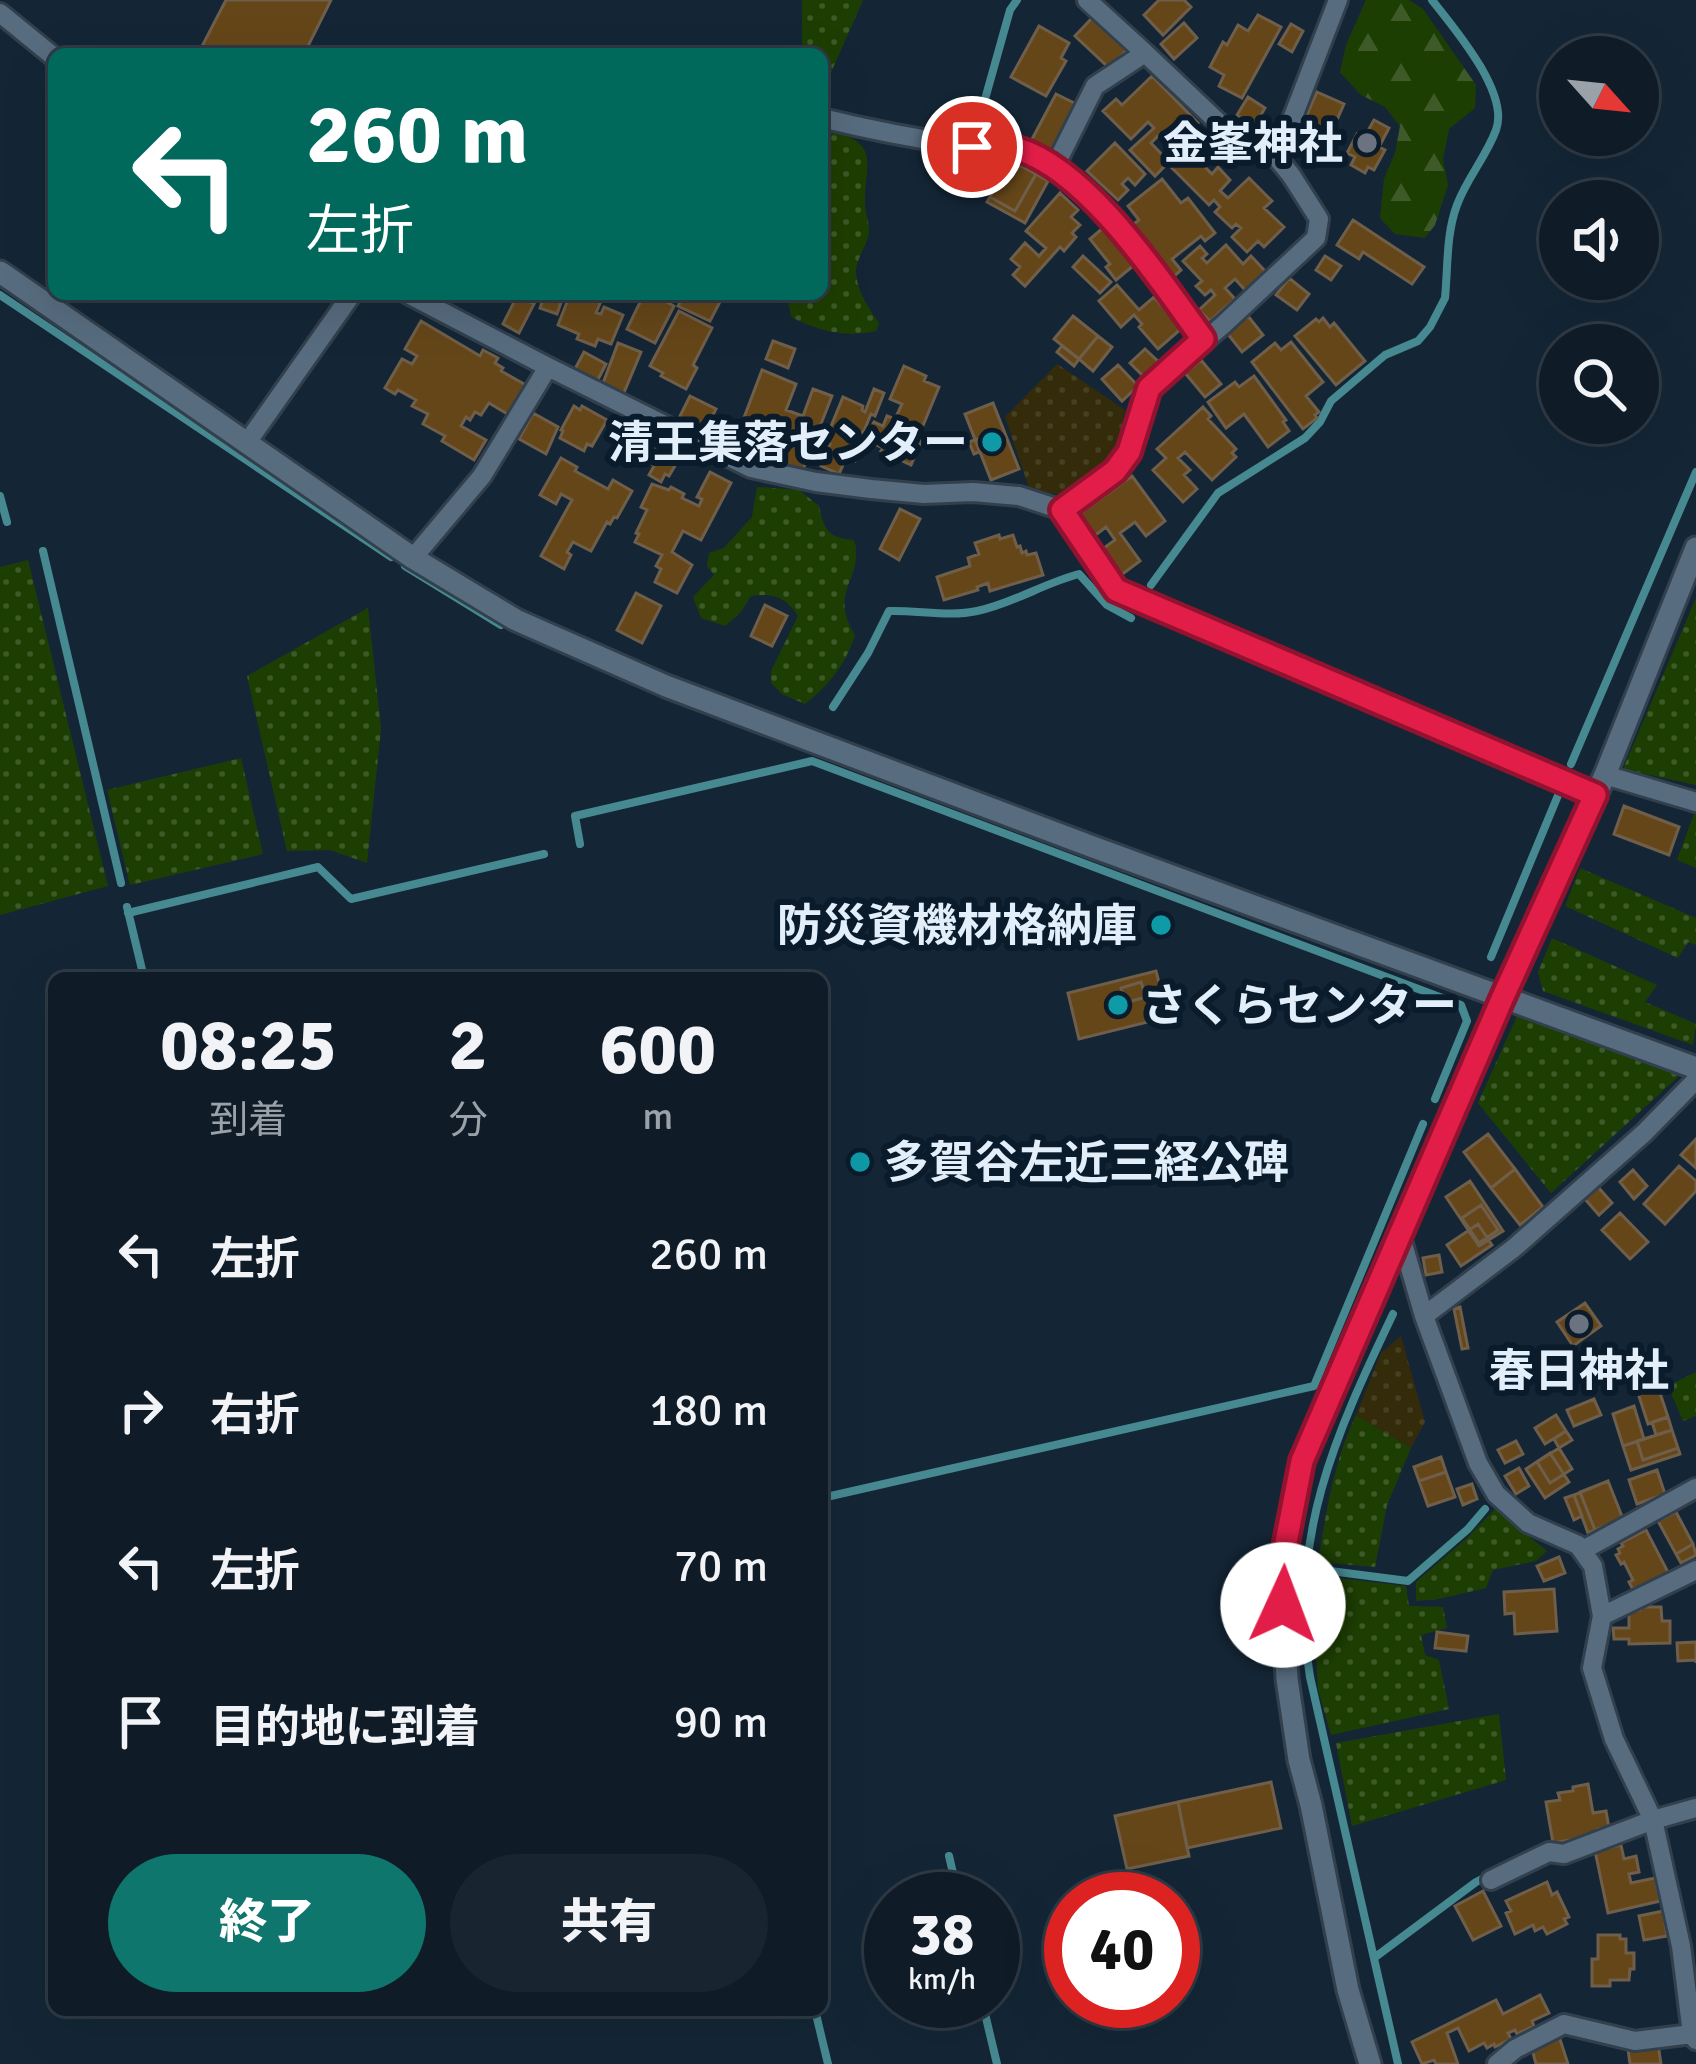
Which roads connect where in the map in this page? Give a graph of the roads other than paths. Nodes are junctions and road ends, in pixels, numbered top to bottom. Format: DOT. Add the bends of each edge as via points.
graph roads {
  1 [pos="1087,0"];
  2 [pos="1338,0"];
  3 [pos="0,13"];
  4 [pos="48,52"];
  5 [pos="1145,53"];
  6 [pos="828,119"];
  7 [pos="1276,158"];
  8 [pos="1055,166"];
  9 [pos="0,272"];
  10 [pos="348,300"];
  11 [pos="419,300"];
  12 [pos="1203,339"];
  13 [pos="548,368"];
  14 [pos="246,444"];
  15 [pos="1062,510"];
  16 [pos="1696,548"];
  17 [pos="413,558"];
  18 [pos="1600,785"];
  19 [pos="1696,802"];
  20 [pos="1502,999"];
  21 [pos="1696,1068"];
  22 [pos="1696,1080"];
  23 [pos="1401,1237"];
  24 [pos="1424,1316"];
  25 [pos="1696,1488"];
  26 [pos="1582,1550"];
  27 [pos="1696,1570"];
  28 [pos="1602,1616"];
  29 [pos="1696,1808"];
  30 [pos="1653,1820"];
  31 [pos="1491,1880"];
  32 [pos="1689,1946"];
  33 [pos="1694,2037"];
  34 [pos="1370,2064"];
  35 [pos="1497,2064"];
  1 -- 5 [label="street"];
  2 -- 7 [label="street"];
  3 -- 4 [label="street"];
  5 -- 7 [label="street" via="1220,123"];
  5 -- 8 [label="street" via="1095,86"];
  6 -- 8 [label="street" via="1016,148"];
  7 -- 12 [label="street" via="1319,219 1316,238"];
  8 -- 12 [label="street" via="1123,231"];
  9 -- 14 [label="street"];
  10 -- 14 [label="street"];
  11 -- 13 [label="street"];
  12 -- 15 [label="street" via="1149,388 1115,471"];
  13 -- 15 [label="street" via="751,468 871,489 1018,496"];
  13 -- 17 [label="street" via="482,476"];
  14 -- 17 [label="street"];
  15 -- 18 [label="street" via="1116,590"];
  16 -- 18 [label="street"];
  17 -- 20 [label="street" via="516,620 666,686"];
  18 -- 19 [label="street"];
  18 -- 20 [label="street"];
  20 -- 21 [label="street"];
  20 -- 23 [label="street"];
  22 -- 24 [label="street" via="1514,1248"];
  23 -- 24 [label="street"];
  23 -- 34 [label="street" via="1302,1461 1281,1568 1299,1760"];
  24 -- 26 [label="street" via="1496,1494 1533,1526"];
  25 -- 26 [label="street"];
  26 -- 28 [label="street"];
  27 -- 28 [label="street"];
  28 -- 30 [label="street" via="1592,1667 1614,1739"];
  29 -- 30 [label="street"];
  30 -- 31 [label="street"];
  30 -- 32 [label="street"];
  32 -- 33 [label="street"];
  33 -- 35 [label="street" via="1635,2041 1564,2024"];
}
